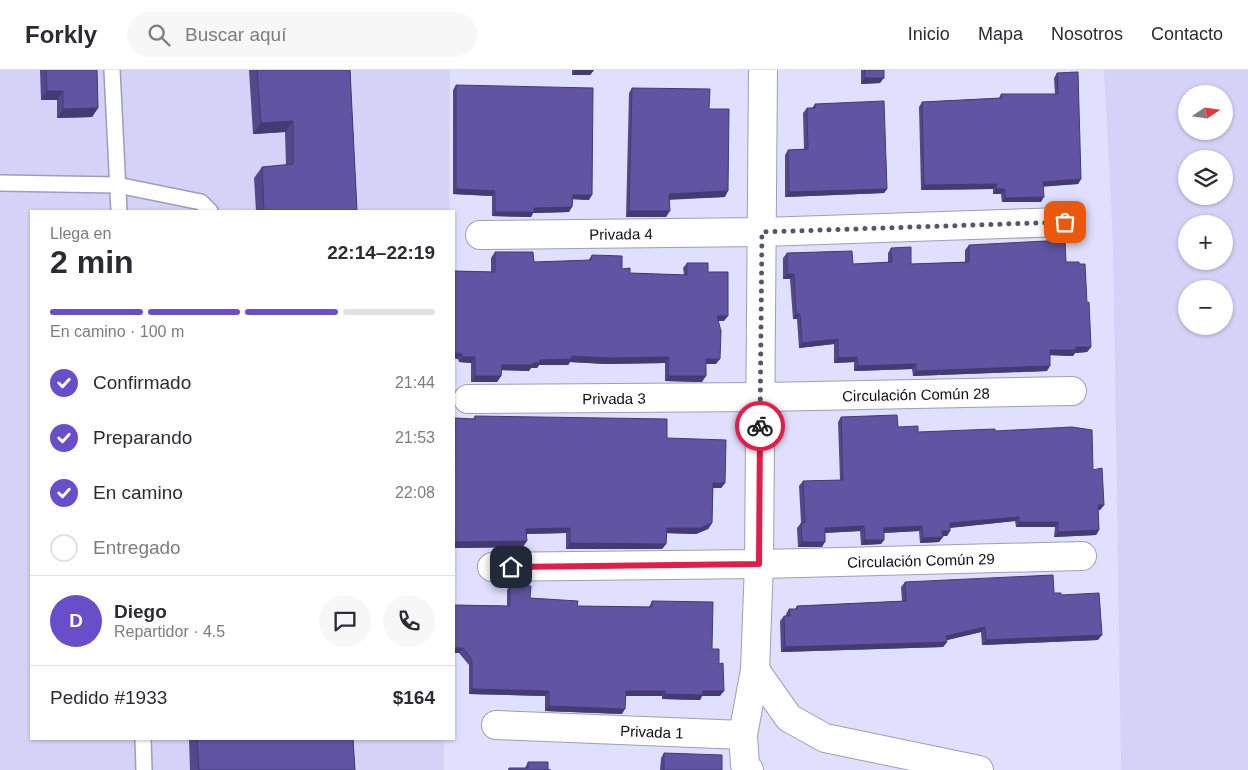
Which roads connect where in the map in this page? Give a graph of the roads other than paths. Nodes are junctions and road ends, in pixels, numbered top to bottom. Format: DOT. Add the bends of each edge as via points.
graph roads {
  1 [pos="112,70"];
  2 [pos="763,70"];
  3 [pos="0,183"];
  4 [pos="118,185"];
  5 [pos="119,210"];
  6 [pos="209,210"];
  7 [pos="1065,222"];
  8 [pos="762,232"];
  9 [pos="480,234"];
  10 [pos="1072,391"];
  11 [pos="760,397"];
  12 [pos="468,399"];
  13 [pos="1082,556"];
  14 [pos="759,564"];
  15 [pos="492,567"];
  16 [pos="755,670"];
  17 [pos="496,725"];
  18 [pos="743,735"];
  19 [pos="143,740"];
  20 [pos="144,770"];
  21 [pos="749,770"];
  22 [pos="980,770"];
  1 -- 4 [label="lane"];
  2 -- 8 [label="street"];
  3 -- 4 [label="lane"];
  4 -- 5 [label="lane"];
  4 -- 6 [label="lane" via="201,202"];
  7 -- 8 [label="street, Privada 4"];
  8 -- 9 [label="street, Privada 4"];
  8 -- 11 [label="street"];
  10 -- 11 [label="street, Circulación Común 28"];
  11 -- 12 [label="street, Privada 3"];
  11 -- 14 [label="street"];
  13 -- 14 [label="street, Circulación Común 29"];
  14 -- 15 [label="street, Circulación Común 29"];
  14 -- 16 [label="street"];
  16 -- 18 [label="street"];
  16 -- 22 [label="street" via="789,718 825,738"];
  17 -- 18 [label="street, Privada 1"];
  18 -- 21 [label="street" via="745,765"];
  19 -- 20 [label="lane"];
}
